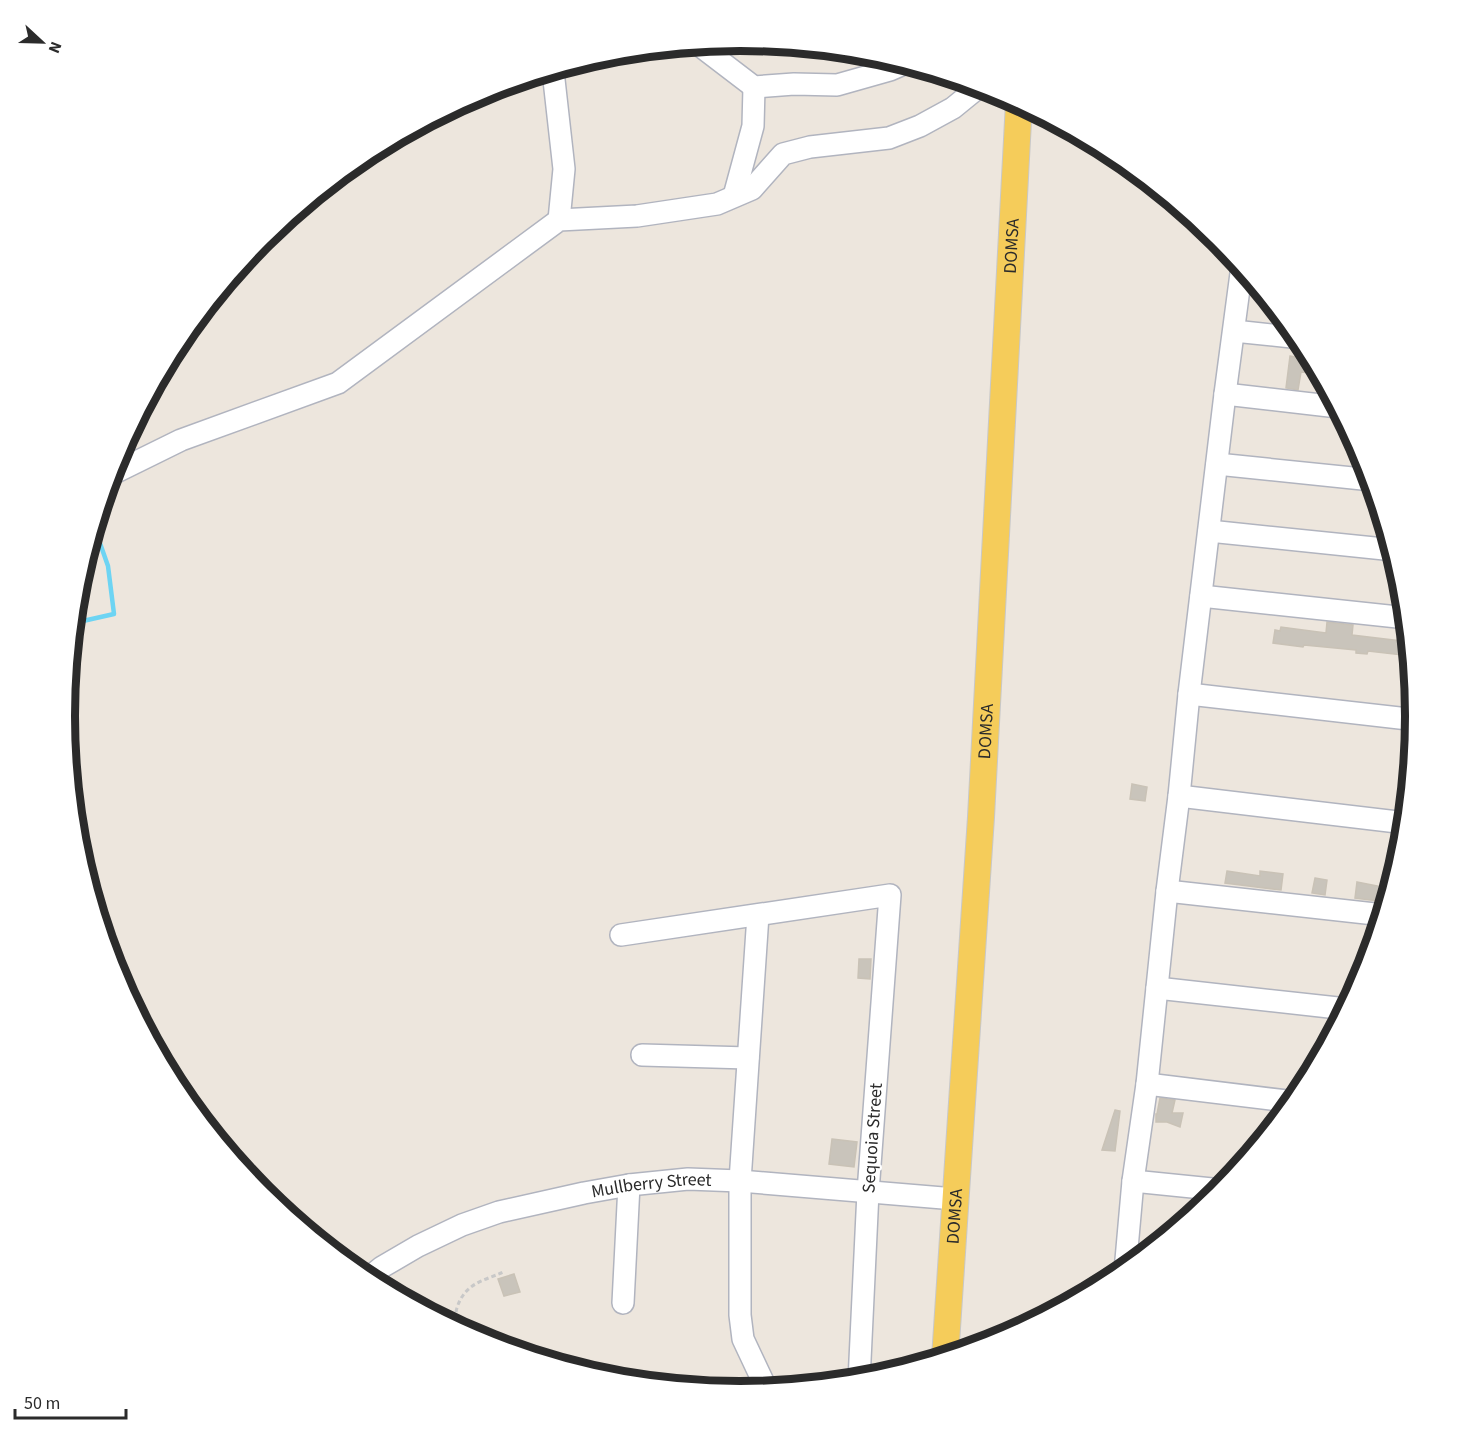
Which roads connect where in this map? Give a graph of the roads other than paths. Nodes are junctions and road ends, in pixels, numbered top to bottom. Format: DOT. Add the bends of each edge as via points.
graph roads {
  1 [pos="708,52"];
  2 [pos="892,69"];
  3 [pos="554,78"];
  4 [pos="754,87"];
  5 [pos="972,93"];
  6 [pos="1018,112"];
  7 [pos="734,196"];
  8 [pos="560,220"];
  9 [pos="1241,278"];
  10 [pos="1234,331"];
  11 [pos="1287,337"];
  12 [pos="1225,394"];
  13 [pos="1329,406"];
  14 [pos="1217,464"];
  15 [pos="124,468"];
  16 [pos="1362,479"];
  17 [pos="1209,531"];
  18 [pos="1385,549"];
  19 [pos="1201,596"];
  20 [pos="1399,617"];
  21 [pos="1189,694"];
  22 [pos="1406,719"];
  23 [pos="1179,796"];
  24 [pos="1398,822"];
  25 [pos="1167,891"];
  26 [pos="1376,914"];
  27 [pos="758,915"];
  28 [pos="621,935"];
  29 [pos="1157,988"];
  30 [pos="1339,1009"];
  31 [pos="642,1054"];
  32 [pos="748,1058"];
  33 [pos="1147,1084"];
  34 [pos="1284,1101"];
  35 [pos="740,1180"];
  36 [pos="1133,1181"];
  37 [pos="629,1185"];
  38 [pos="1210,1189"];
  39 [pos="868,1192"];
  40 [pos="955,1199"];
  41 [pos="1126,1259"];
  42 [pos="375,1273"];
  43 [pos="623,1303"];
  44 [pos="946,1350"];
  45 [pos="859,1371"];
  46 [pos="763,1382"];
  1 -- 4 [label="street"];
  2 -- 4 [label="street" via="837,85"];
  3 -- 8 [label="street" via="564,169"];
  4 -- 7 [label="street" via="753,126"];
  5 -- 7 [label="street" via="953,108 889,138 783,154 752,189"];
  6 -- 40 [label="main road, DOMSA" via="980,829"];
  7 -- 8 [label="street" via="717,204 681,210"];
  8 -- 15 [label="street" via="338,384 181,440"];
  9 -- 10 [label="street"];
  10 -- 11 [label="street"];
  10 -- 12 [label="street"];
  12 -- 13 [label="street"];
  12 -- 14 [label="street"];
  14 -- 16 [label="street"];
  14 -- 17 [label="street"];
  17 -- 18 [label="street"];
  17 -- 19 [label="street"];
  19 -- 20 [label="street"];
  19 -- 21 [label="street"];
  21 -- 22 [label="street"];
  21 -- 23 [label="street"];
  23 -- 24 [label="street"];
  23 -- 25 [label="street"];
  25 -- 26 [label="street"];
  25 -- 29 [label="street"];
  27 -- 28 [label="street"];
  27 -- 32 [label="street"];
  27 -- 39 [label="street, Sequoia Street" via="890,895"];
  29 -- 30 [label="street"];
  29 -- 33 [label="street"];
  31 -- 32 [label="street"];
  32 -- 35 [label="street"];
  33 -- 34 [label="street"];
  33 -- 36 [label="street"];
  35 -- 37 [label="street, Mullberry Street" via="688,1179"];
  35 -- 39 [label="street, Mullberry Street"];
  35 -- 46 [label="street" via="740,1315 743,1339"];
  36 -- 38 [label="street"];
  36 -- 41 [label="street"];
  37 -- 42 [label="street, Mullberry Street" via="499,1212 418,1246"];
  37 -- 43 [label="street"];
  39 -- 40 [label="street, Mullberry Street"];
  39 -- 45 [label="street, Sequoia Street"];
  40 -- 44 [label="main road, DOMSA"];
}
